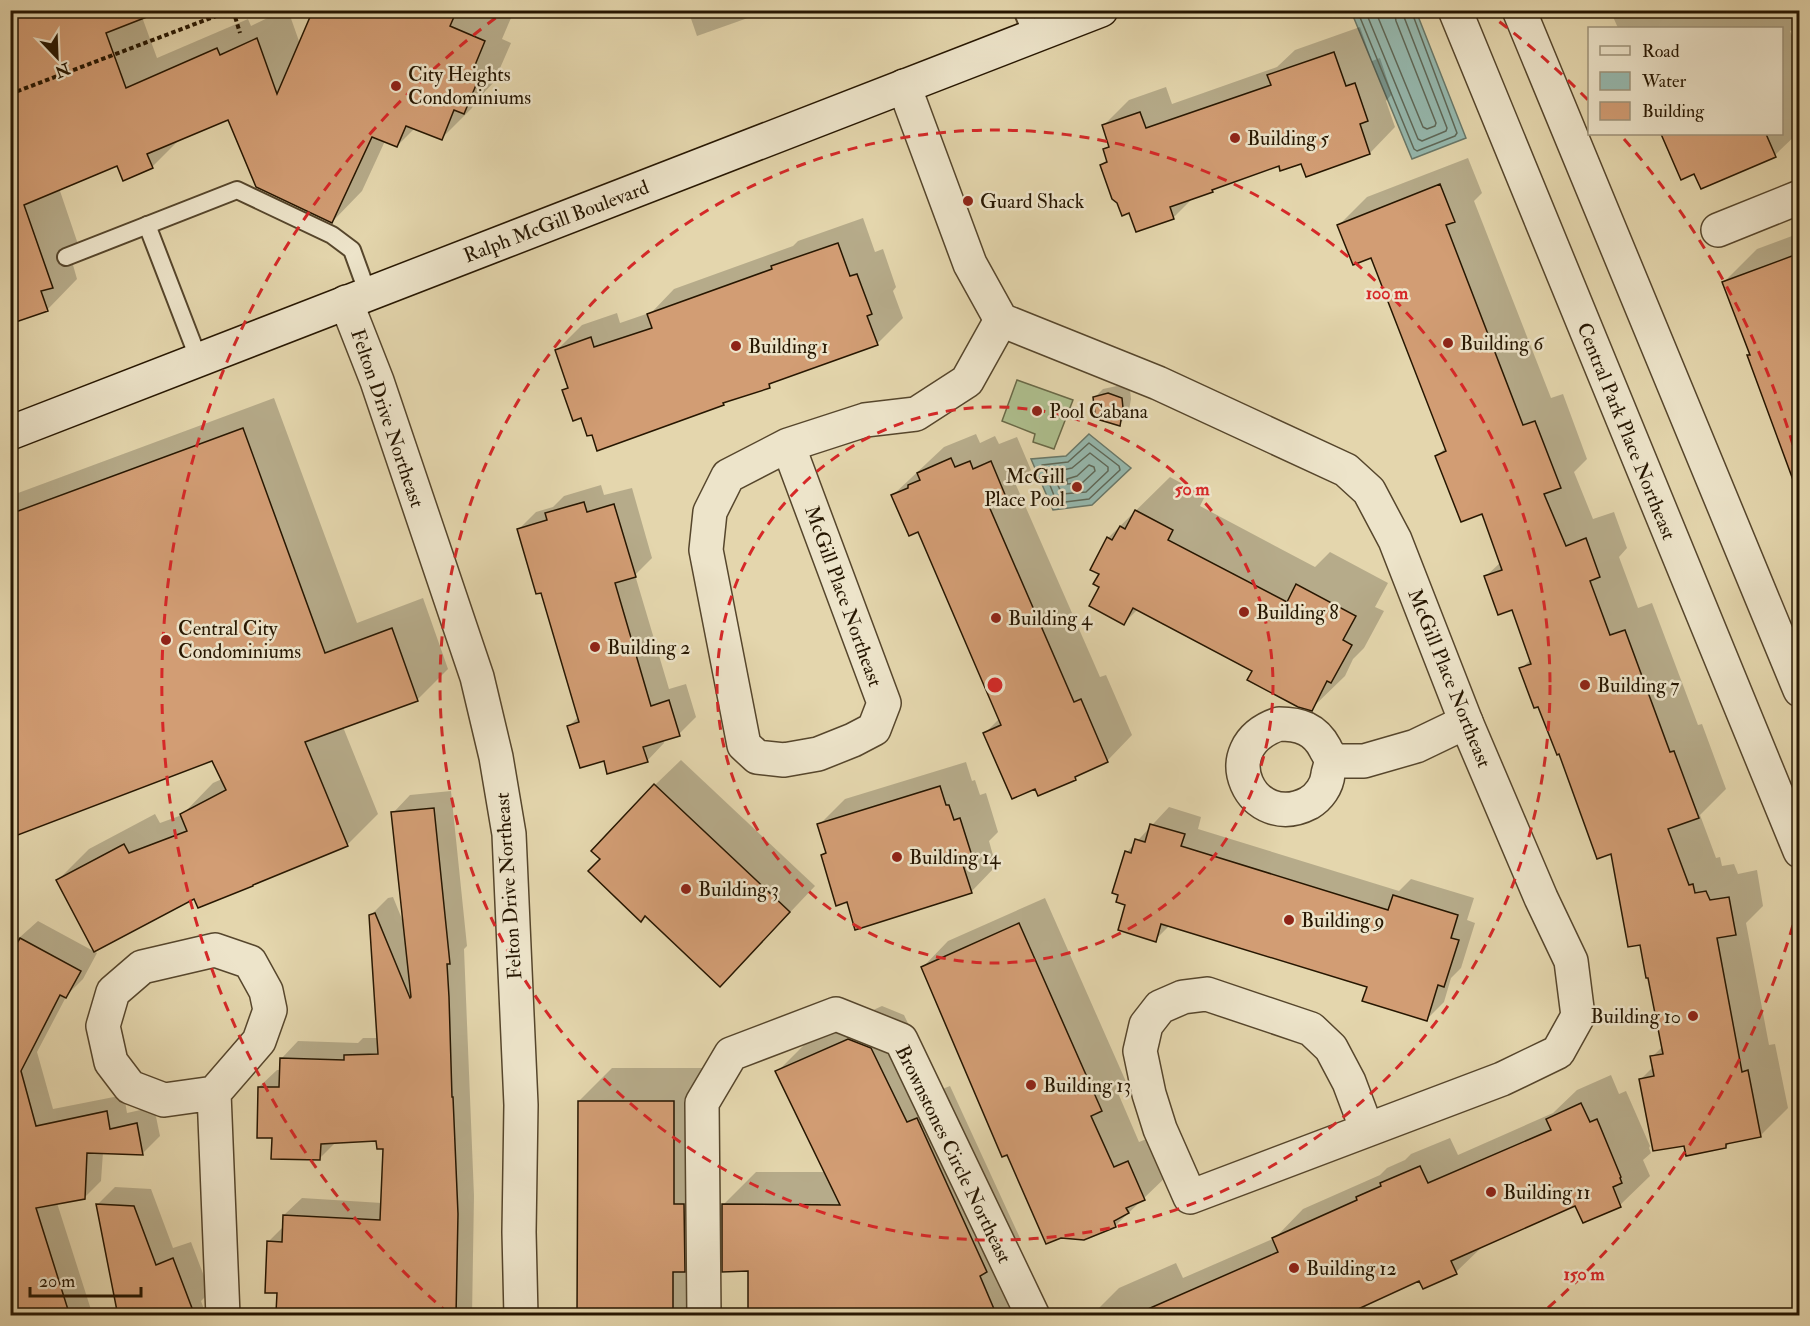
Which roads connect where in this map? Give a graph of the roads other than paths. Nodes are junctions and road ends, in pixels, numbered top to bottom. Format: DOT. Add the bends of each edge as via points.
graph roads {
  1 [pos="1101,10"];
  2 [pos="1455,10"];
  3 [pos="1519,10"];
  4 [pos="1027,24"];
  5 [pos="904,86"];
  6 [pos="1800,197"];
  7 [pos="147,225"];
  8 [pos="1718,230"];
  9 [pos="66,257"];
  10 [pos="357,298"];
  11 [pos="1001,320"];
  12 [pos="200,360"];
  13 [pos="10,433"];
  14 [pos="788,446"];
  15 [pos="1800,690"];
  16 [pos="1466,722"];
  17 [pos="1331,761"];
  18 [pos="1800,851"];
  19 [pos="214,1093"];
  20 [pos="1367,1130"];
  21 [pos="223,1316"];
  22 [pos="521,1316"];
  23 [pos="704,1316"];
  24 [pos="1033,1316"];
  1 -- 4 [label="street, Ralph McGill Boulevard"];
  2 -- 18 [label="street, Central Park Place Northeast"];
  3 -- 15 [label="street"];
  4 -- 5 [label="street, Ralph McGill Boulevard"];
  5 -- 10 [label="street, Ralph McGill Boulevard"];
  5 -- 11 [label="street" via="970,264"];
  6 -- 8 [label="street"];
  7 -- 9 [label="lane"];
  7 -- 10 [label="lane" via="237,190 332,235 352,250"];
  7 -- 12 [label="lane"];
  10 -- 12 [label="street, Ralph McGill Boulevard"];
  10 -- 22 [label="street, Felton Drive Northeast" via="377,381 477,677 509,834 520,1093"];
  11 -- 14 [label="street, McGill Place Northeast" via="967,381 916,414 865,420"];
  11 -- 16 [label="street, McGill Place Northeast" via="1158,384 1346,470 1369,491 1395,540"];
  12 -- 13 [label="street, Ralph McGill Boulevard"];
  14 -- 14 [label="street, McGill Place Northeast" via="884,703 874,729 818,754 784,760 758,757 744,746 706,550 710,512 728,476"];
  16 -- 17 [label="street" via="1416,746 1375,758"];
  16 -- 20 [label="street, McGill Place Northeast" via="1571,961 1578,1016 1558,1053"];
  19 -- 19 [label="street" via="259,1041 270,1010 266,991 250,962 215,950 142,967 113,992 103,1026 111,1062 130,1087 164,1100"];
  19 -- 21 [label="street"];
  20 -- 20 [label="street, McGill Place Northeast" via="1331,1048 1311,1029 1207,994 1183,997 1160,1007 1146,1025 1140,1052 1149,1094 1190,1197"];
  23 -- 24 [label="street, Brownstones Circle Northeast" via="702,1103 731,1054 836,1014 901,1040"];
}
